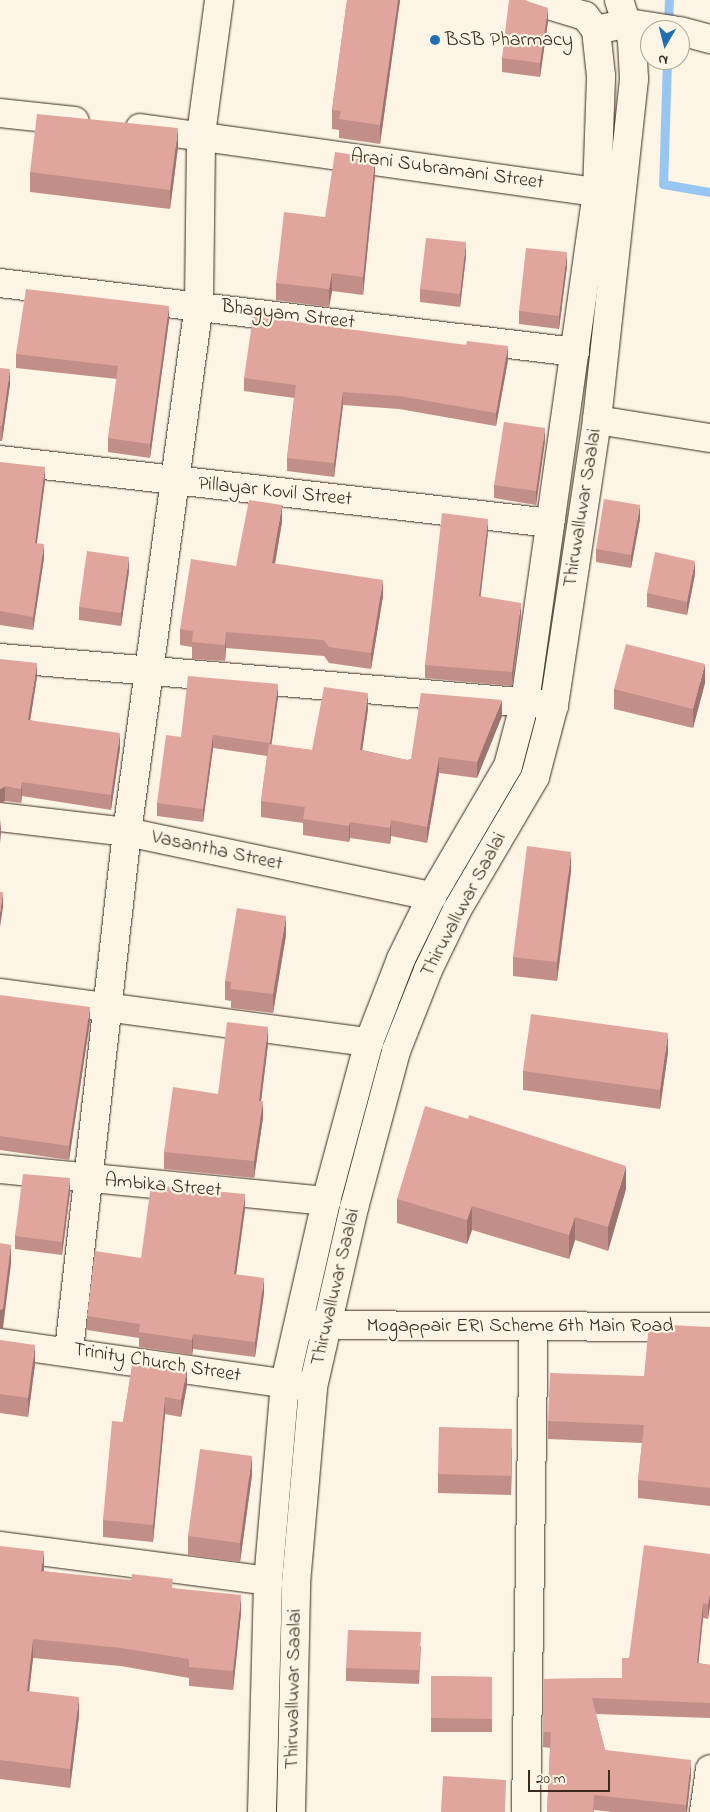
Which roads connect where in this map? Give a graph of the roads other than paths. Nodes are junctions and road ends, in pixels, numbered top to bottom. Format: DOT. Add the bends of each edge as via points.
graph roads {
  1 [pos="219,0"];
  2 [pos="532,0"];
  3 [pos="624,12"];
  4 [pos="647,20"];
  5 [pos="596,30"];
  6 [pos="0,113"];
  7 [pos="201,134"];
  8 [pos="597,192"];
  9 [pos="0,283"];
  10 [pos="199,304"];
  11 [pos="575,352"];
  12 [pos="596,420"];
  13 [pos="710,438"];
  14 [pos="0,460"];
  15 [pos="176,481"];
  16 [pos="550,523"];
  17 [pos="0,658"];
  18 [pos="150,671"];
  19 [pos="525,702"];
  20 [pos="554,705"];
  21 [pos="0,816"];
  22 [pos="127,832"];
  23 [pos="432,896"];
  24 [pos="0,993"];
  25 [pos="111,1005"];
  26 [pos="369,1042"];
  27 [pos="0,1169"];
  28 [pos="88,1179"];
  29 [pos="326,1201"];
  30 [pos="299,1324"];
  31 [pos="328,1325"];
  32 [pos="534,1327"];
  33 [pos="710,1327"];
  34 [pos="0,1343"];
  35 [pos="69,1350"];
  36 [pos="285,1382"];
  37 [pos="313,1387"];
  38 [pos="0,1546"];
  39 [pos="268,1581"];
  40 [pos="710,1769"];
  41 [pos="706,1809"];
  42 [pos="262,1812"];
  43 [pos="291,1812"];
  44 [pos="526,1812"];
  1 -- 7 [label="street"];
  2 -- 5 [label="street" via="585,16"];
  3 -- 4 [label="street"];
  3 -- 5 [label="street"];
  3 -- 12 [label="street, Thiruvalluvar Saalai" via="634,78"];
  5 -- 8 [label="street, Thiruvalluvar Saalai" via="601,76"];
  6 -- 7 [label="street, Arani Subramani Street"];
  7 -- 8 [label="street, Arani Subramani Street"];
  7 -- 10 [label="street"];
  8 -- 11 [label="street, Thiruvalluvar Saalai"];
  9 -- 10 [label="street, Bhagyam Street"];
  10 -- 11 [label="street, Bhagyam Street"];
  10 -- 15 [label="street"];
  11 -- 16 [label="street, Thiruvalluvar Saalai"];
  12 -- 13 [label="street"];
  12 -- 20 [label="street, Thiruvalluvar Saalai"];
  14 -- 15 [label="street, Pillayar Kovil Street"];
  15 -- 16 [label="street, Pillayar Kovil Street"];
  15 -- 18 [label="street"];
  16 -- 19 [label="street, Thiruvalluvar Saalai"];
  17 -- 18 [label="street"];
  18 -- 19 [label="street"];
  18 -- 22 [label="street"];
  19 -- 20 [label="street"];
  19 -- 23 [label="street, Thiruvalluvar Saalai" via="508,766"];
  20 -- 31 [label="street, Thiruvalluvar Saalai" via="535,777 457,910 396,1051"];
  21 -- 22 [label="street, Vasantha Street"];
  22 -- 23 [label="street, Vasantha Street"];
  22 -- 25 [label="street"];
  23 -- 26 [label="street, Thiruvalluvar Saalai"];
  24 -- 25 [label="street"];
  25 -- 26 [label="street"];
  25 -- 28 [label="street"];
  26 -- 29 [label="street, Thiruvalluvar Saalai"];
  27 -- 28 [label="street, Ambika Street"];
  28 -- 29 [label="street, Ambika Street"];
  28 -- 35 [label="street"];
  29 -- 30 [label="street, Thiruvalluvar Saalai"];
  30 -- 31 [label="street, Mogappair ERI Scheme 6th Main Road"];
  30 -- 36 [label="street, Thiruvalluvar Saalai"];
  31 -- 32 [label="street, Mogappair ERI Scheme 6th Main Road"];
  31 -- 37 [label="street, Thiruvalluvar Saalai"];
  32 -- 33 [label="street, Mogappair ERI Scheme 6th Main Road"];
  32 -- 44 [label="street"];
  34 -- 35 [label="street, Trinity Church Street"];
  35 -- 36 [label="street, Trinity Church Street"];
  36 -- 37 [label="street, Trinity Church Street"];
  36 -- 39 [label="street, Thiruvalluvar Saalai"];
  37 -- 43 [label="street, Thiruvalluvar Saalai" via="296,1582"];
  38 -- 39 [label="street"];
  39 -- 42 [label="street, Thiruvalluvar Saalai"];
  40 -- 41 [label="street"];
}
